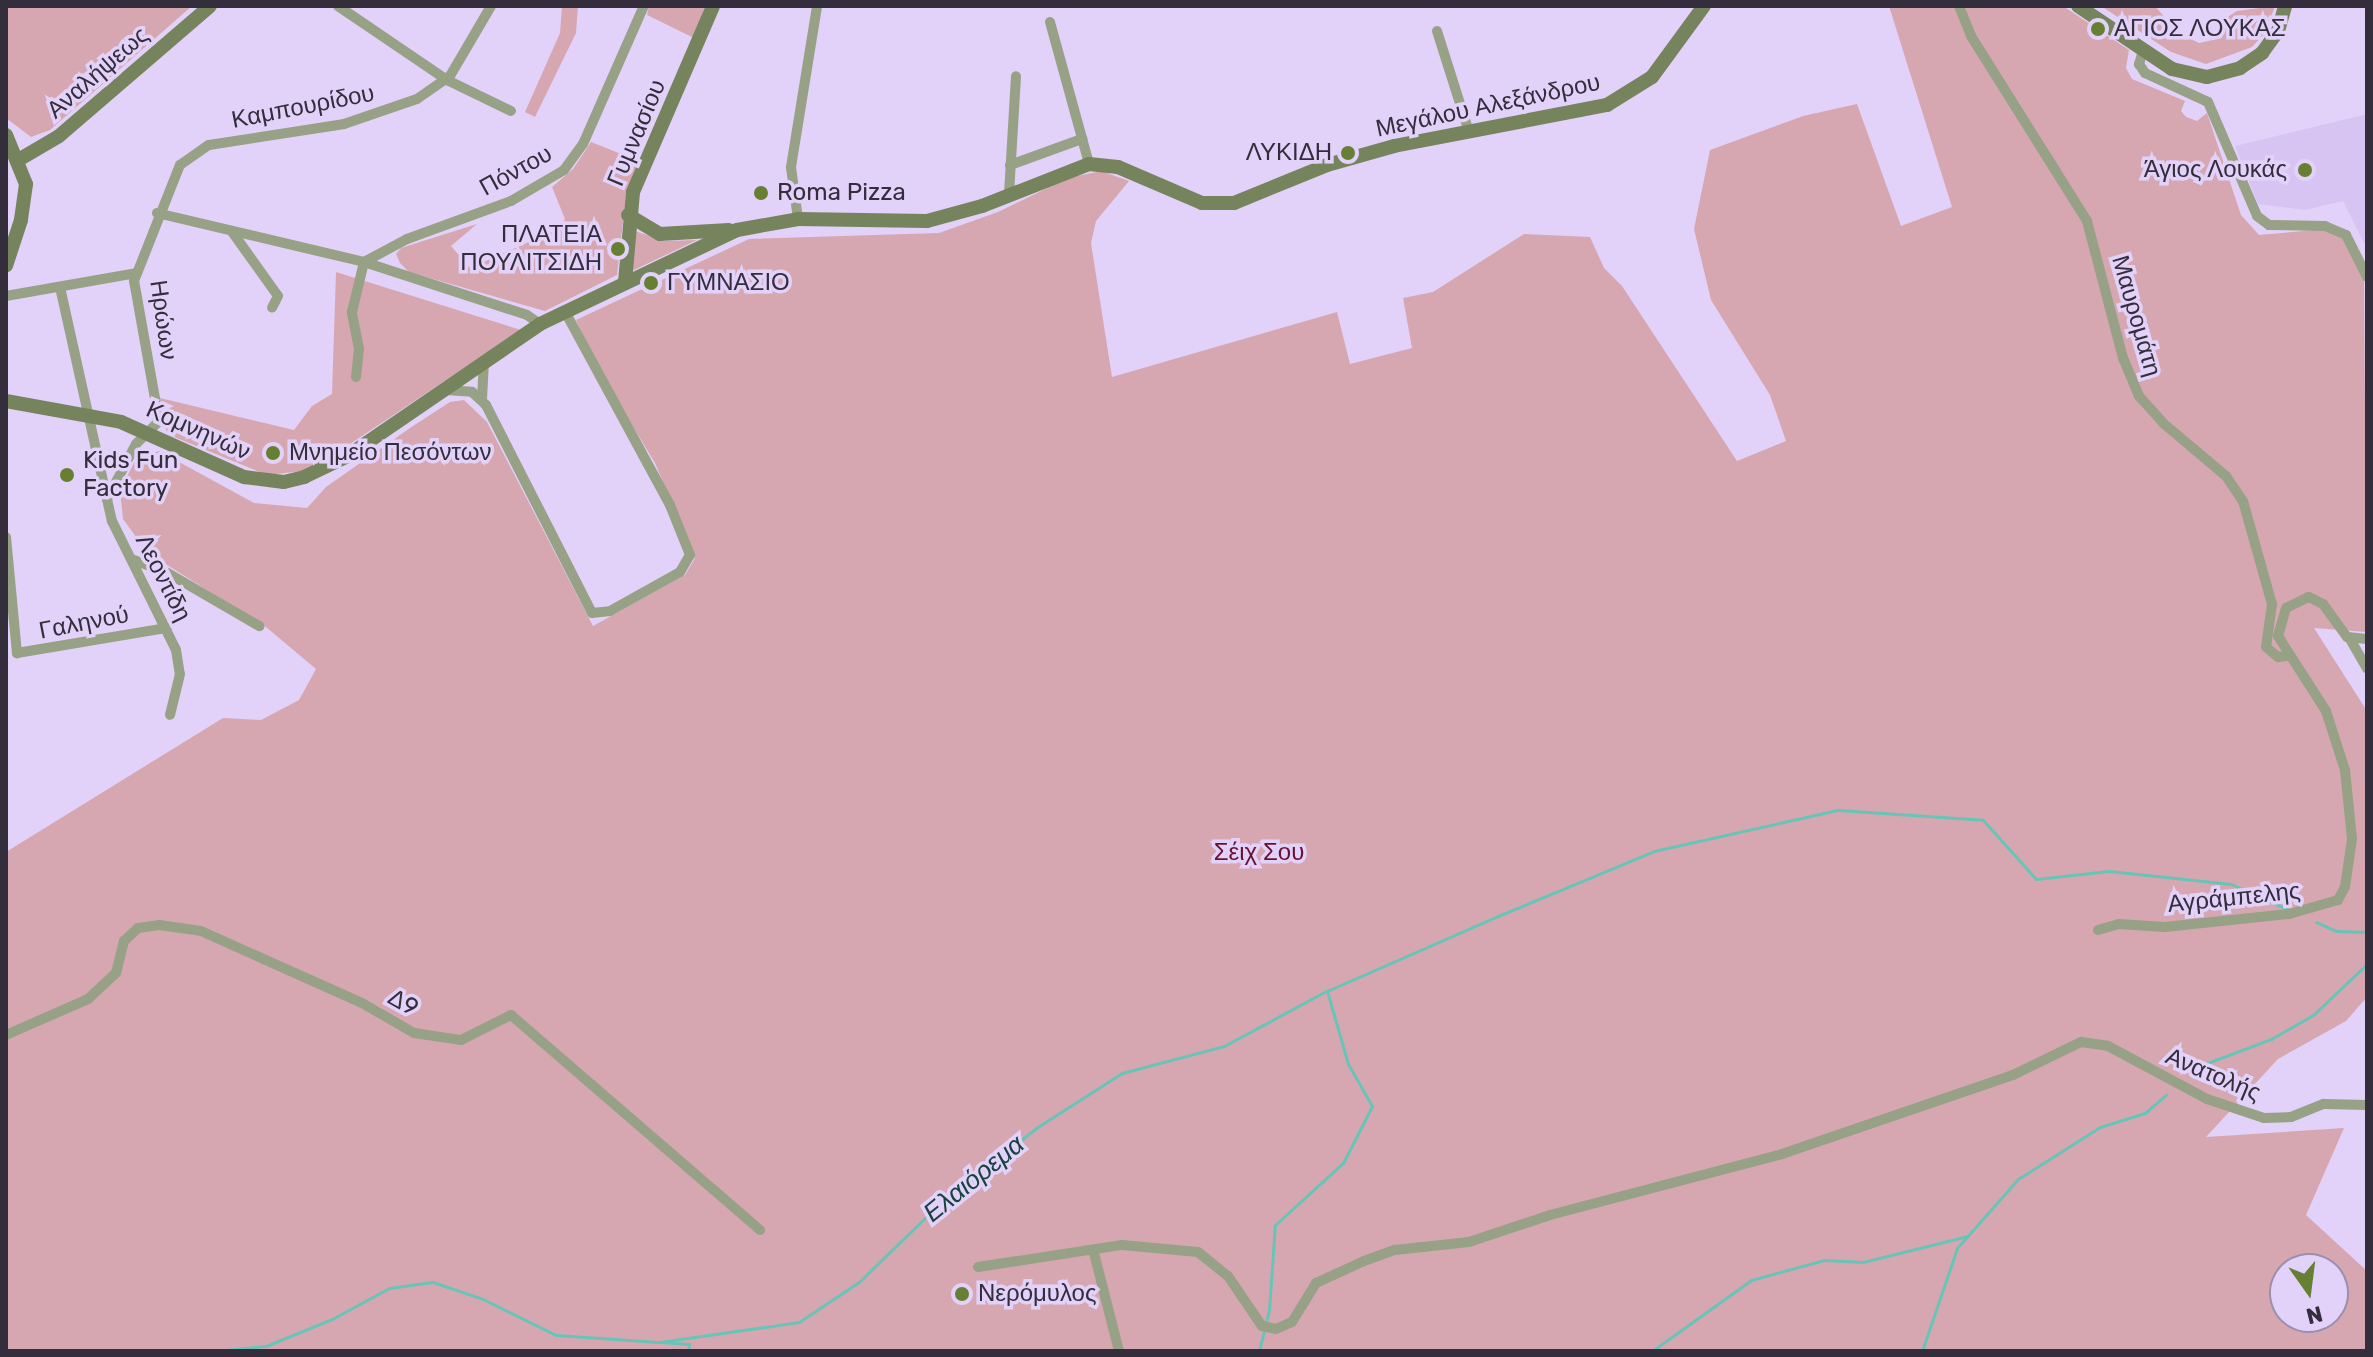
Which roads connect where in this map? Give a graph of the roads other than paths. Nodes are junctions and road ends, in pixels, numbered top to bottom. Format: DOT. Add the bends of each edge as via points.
graph roads {
  1 [pos="210,6"];
  2 [pos="338,6"];
  3 [pos="491,6"];
  4 [pos="644,6"];
  5 [pos="713,6"];
  6 [pos="817,6"];
  7 [pos="1704,6"];
  8 [pos="1959,6"];
  9 [pos="2078,6"];
  10 [pos="2285,6"];
  11 [pos="1050,22"];
  12 [pos="1437,31"];
  13 [pos="2143,51"];
  14 [pos="1016,76"];
  15 [pos="447,80"];
  16 [pos="511,111"];
  17 [pos="1468,129"];
  18 [pos="6,135"];
  19 [pos="1082,139"];
  20 [pos="20,159"];
  21 [pos="1089,164"];
  22 [pos="1010,165"];
  23 [pos="1009,194"];
  24 [pos="157,213"];
  25 [pos="628,215"];
  26 [pos="798,219"];
  27 [pos="737,230"];
  28 [pos="233,233"];
  29 [pos="364,262"];
  30 [pos="6,266"];
  31 [pos="136,273"];
  32 [pos="2367,277"];
  33 [pos="625,282"];
  34 [pos="60,287"];
  35 [pos="6,296"];
  36 [pos="272,308"];
  37 [pos="565,312"];
  38 [pos="540,324"];
  39 [pos="484,362"];
  40 [pos="356,377"];
  41 [pos="442,390"];
  42 [pos="482,399"];
  43 [pos="6,401"];
  44 [pos="85,413"];
  45 [pos="151,433"];
  46 [pos="107,499"];
  47 [pos="6,537"];
  48 [pos="134,560"];
  49 [pos="259,626"];
  50 [pos="167,628"];
  51 [pos="2350,639"];
  52 [pos="2367,639"];
  53 [pos="2287,656"];
  54 [pos="2367,668"];
  55 [pos="170,715"];
  56 [pos="2098,930"];
  57 [pos="6,1035"];
  58 [pos="2367,1105"];
  59 [pos="760,1230"];
  60 [pos="1094,1253"];
  61 [pos="978,1267"];
  62 [pos="1119,1351"];
  1 -- 20 [label="main road, Αναλήψεως" via="59,136"];
  2 -- 15 [label="street"];
  3 -- 15 [label="street, Καμπουρίδου"];
  4 -- 29 [label="street, Πόντου" via="568,166 511,201 407,239"];
  5 -- 25 [label="main road, Γυμνασίου" via="637,182"];
  6 -- 26 [label="street" via="791,167"];
  7 -- 17 [label="main road, Μεγάλου Αλεξάνδρου" via="1663,65 1623,98 1577,114"];
  8 -- 53 [label="street, Μαυρομάτη" via="1980,51 2087,221 2123,358 2139,396 2230,480 2243,501 2272,604 2266,647 2278,657"];
  9 -- 13 [label="main road"];
  10 -- 13 [label="main road" via="2266,49 2223,74 2188,75"];
  11 -- 19 [label="street"];
  12 -- 17 [label="street"];
  13 -- 32 [label="street" via="2139,64 2145,73 2208,102 2257,216 2269,225 2325,226 2346,235"];
  14 -- 22 [label="street"];
  15 -- 16 [label="street"];
  15 -- 24 [label="street, Καμπουρίδου" via="406,104 359,121 200,149 180,165"];
  17 -- 21 [label="main road, Μεγάλου Αλεξάνδρου" via="1339,161 1249,199 1220,205 1193,201 1118,167"];
  18 -- 20 [label="main road"];
  19 -- 21 [label="street"];
  19 -- 22 [label="street"];
  20 -- 30 [label="main road" via="23,213"];
  21 -- 23 [label="main road"];
  22 -- 23 [label="street"];
  23 -- 26 [label="main road" via="927,221"];
  24 -- 28 [label="street"];
  24 -- 31 [label="street, Ηρώων"];
  25 -- 27 [label="main road" via="660,234"];
  25 -- 33 [label="main road, Γυμνασίου"];
  26 -- 27 [label="main road"];
  27 -- 33 [label="main road"];
  28 -- 29 [label="street"];
  28 -- 36 [label="street" via="278,296"];
  29 -- 38 [label="street" via="527,315"];
  29 -- 40 [label="street" via="352,312 359,349"];
  31 -- 34 [label="street"];
  31 -- 45 [label="street, Ηρώων" via="159,421"];
  33 -- 37 [label="main road"];
  34 -- 35 [label="street"];
  34 -- 44 [label="street, Λεοντίδη"];
  37 -- 38 [label="main road, Κομνηνών"];
  37 -- 42 [label="street" via="660,483 688,545 688,565 610,611 592,613"];
  38 -- 39 [label="main road, Κομνηνών"];
  39 -- 41 [label="main road, Κομνηνών"];
  39 -- 42 [label="street"];
  41 -- 42 [label="street" via="464,390"];
  41 -- 45 [label="main road, Κομνηνών" via="322,471 284,482 244,477"];
  43 -- 44 [label="main road, Κομνηνών"];
  44 -- 45 [label="main road, Κομνηνών"];
  44 -- 46 [label="street, Λεοντίδη"];
  45 -- 46 [label="street" via="119,470"];
  46 -- 48 [label="street, Λεοντίδη" via="114,526"];
  47 -- 50 [label="street, Γαληνού" via="14,646 25,655"];
  48 -- 49 [label="street" via="166,572"];
  48 -- 50 [label="street, Λεοντίδη"];
  50 -- 55 [label="street, Λεοντίδη" via="180,674"];
  51 -- 52 [label="street"];
  51 -- 53 [label="street, Αγράμπελης" via="2319,601 2300,598 2286,608 2280,626 2278,640"];
  51 -- 54 [label="street"];
  53 -- 56 [label="street, Αγράμπελης" via="2326,711 2345,770 2352,839 2341,897 2331,905 2294,914 2165,927 2119,924"];
  57 -- 59 [label="street, Δ9" via="88,999 116,973 124,941 138,928 201,931 362,1003 414,1033 461,1040 511,1015"];
  58 -- 60 [label="street, Ανατολής" via="2324,1104 2291,1117 2264,1118 2207,1099 2095,1042 2071,1044 2013,1075 1792,1151 1550,1215 1469,1242 1384,1254 1316,1283 1292,1322 1276,1329 1262,1326 1228,1276 1198,1252 1142,1244"];
  60 -- 61 [label="street"];
  60 -- 62 [label="street"];
}
